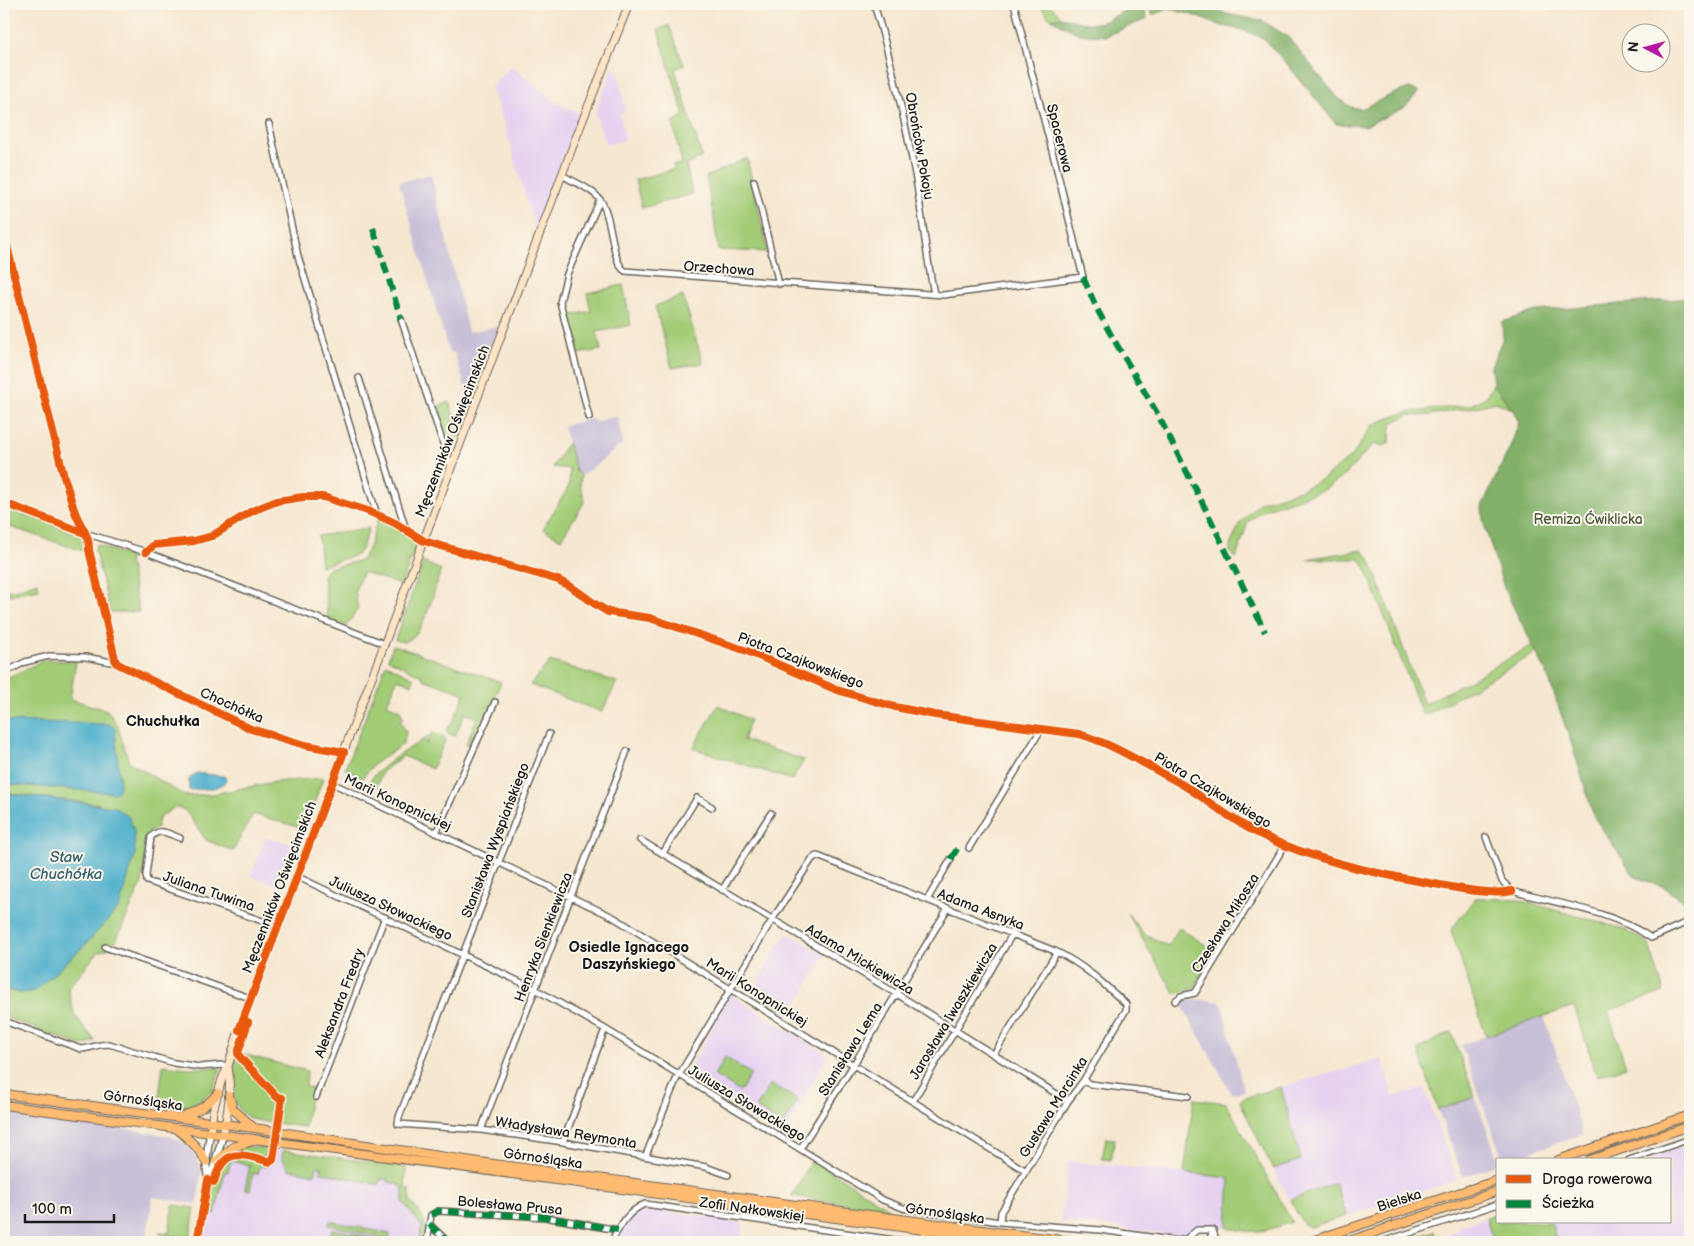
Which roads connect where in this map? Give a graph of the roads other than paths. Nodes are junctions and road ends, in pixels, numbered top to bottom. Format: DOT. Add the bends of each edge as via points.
graph roads {
  1 [pos="629,4"];
  2 [pos="874,4"];
  3 [pos="1014,4"];
  4 [pos="269,124"];
  5 [pos="562,175"];
  6 [pos="754,181"];
  7 [pos="600,200"];
  8 [pos="1083,277"];
  9 [pos="779,284"];
  10 [pos="934,294"];
  11 [pos="401,319"];
  12 [pos="359,378"];
  13 [pos="589,417"];
  14 [pos="451,467"];
  15 [pos="377,515"];
  16 [pos="406,530"];
  17 [pos="86,533"];
  18 [pos="424,541"];
  19 [pos="146,552"];
  20 [pos="385,644"];
  21 [pos="4,673"];
  22 [pos="495,702"];
  23 [pos="1042,728"];
  24 [pos="549,734"];
  25 [pos="344,752"];
  26 [pos="627,752"];
  27 [pos="332,783"];
  28 [pos="712,807"];
  29 [pos="771,813"];
  30 [pos="436,834"];
  31 [pos="1486,837"];
  32 [pos="180,838"];
  33 [pos="640,840"];
  34 [pos="1285,846"];
  35 [pos="969,848"];
  36 [pos="663,853"];
  37 [pos="952,859"];
  38 [pos="499,863"];
  39 [pos="296,876"];
  40 [pos="722,890"];
  41 [pos="1512,891"];
  42 [pos="570,896"];
  43 [pos="927,900"];
  44 [pos="948,908"];
  45 [pos="385,917"];
  46 [pos="772,920"];
  47 [pos="1690,921"];
  48 [pos="277,926"];
  49 [pos="1013,933"];
  50 [pos="105,947"];
  51 [pos="1057,952"];
  52 [pos="463,954"];
  53 [pos="535,989"];
  54 [pos="730,989"];
  55 [pos="897,994"];
  56 [pos="250,998"];
  57 [pos="1175,1000"];
  58 [pos="1126,1004"];
  59 [pos="4,1021"];
  60 [pos="605,1029"];
  61 [pos="955,1030"];
  62 [pos="994,1054"];
  63 [pos="854,1064"];
  64 [pos="228,1066"];
  65 [pos="679,1075"];
  66 [pos="1083,1082"];
  67 [pos="4,1094"];
  68 [pos="218,1094"];
  69 [pos="230,1096"];
  70 [pos="1188,1096"];
  71 [pos="316,1097"];
  72 [pos="913,1101"];
  73 [pos="1068,1101"];
  74 [pos="4,1105"];
  75 [pos="1690,1115"];
  76 [pos="178,1118"];
  77 [pos="211,1122"];
  78 [pos="226,1124"];
  79 [pos="398,1124"];
  80 [pos="1690,1126"];
  81 [pos="176,1128"];
  82 [pos="254,1128"];
  83 [pos="481,1130"];
  84 [pos="210,1133"];
  85 [pos="223,1135"];
  86 [pos="1690,1139"];
  87 [pos="258,1140"];
  88 [pos="563,1142"];
  89 [pos="800,1149"];
  90 [pos="646,1156"];
  91 [pos="1564,1158"];
  92 [pos="1596,1158"];
  93 [pos="1635,1158"];
  94 [pos="216,1161"];
  95 [pos="206,1162"];
  96 [pos="1026,1171"];
  97 [pos="728,1175"];
  98 [pos="208,1180"];
  99 [pos="1496,1181"];
  100 [pos="1496,1192"];
  101 [pos="1496,1205"];
  102 [pos="1000,1222"];
  103 [pos="429,1224"];
  104 [pos="618,1230"];
  105 [pos="925,1230"];
  106 [pos="1213,1230"];
  107 [pos="197,1242"];
  108 [pos="427,1242"];
  109 [pos="448,1242"];
  110 [pos="611,1242"];
  111 [pos="908,1242"];
  112 [pos="923,1242"];
  113 [pos="1012,1242"];
  114 [pos="1080,1242"];
  115 [pos="1209,1242"];
  116 [pos="1217,1242"];
  117 [pos="1308,1242"];
  118 [pos="1346,1242"];
  119 [pos="1382,1242"];
  1 -- 5 [label="main road, Męczenników Oświęcimskich"];
  2 -- 10 [label="street, Obrońców Pokoju" via="900,95"];
  3 -- 8 [label="street, Spacerowa"];
  4 -- 15 [label="street" via="298,256"];
  5 -- 7 [label="street"];
  5 -- 14 [label="main road, Męczenników Oświęcimskich"];
  6 -- 9 [label="street"];
  7 -- 9 [label="street, Orzechowa" via="608,216 619,266 625,271"];
  7 -- 13 [label="street" via="568,274 560,302"];
  8 -- 10 [label="street, Orzechowa"];
  9 -- 10 [label="street, Orzechowa"];
  11 -- 14 [label="street"];
  12 -- 16 [label="street"];
  14 -- 18 [label="main road, Męczenników Oświęcimskich"];
  15 -- 16 [label="street, Piotra Czajkowskiego"];
  15 -- 19 [label="street, Piotra Czajkowskiego" via="323,497 277,501 252,511 212,536 154,545"];
  16 -- 18 [label="street, Piotra Czajkowskiego"];
  17 -- 19 [label="street"];
  18 -- 20 [label="main road, Męczenników Oświęcimskich"];
  18 -- 23 [label="street, Piotra Czajkowskiego" via="558,580 608,612 650,618 729,645 838,690 935,715"];
  19 -- 20 [label="street"];
  20 -- 25 [label="main road, Męczenników Oświęcimskich"];
  21 -- 25 [label="street, Chochółka" via="25,662 49,656 116,662 251,729 305,745"];
  22 -- 30 [label="street"];
  23 -- 34 [label="street, Piotra Czajkowskiego" via="1101,741"];
  23 -- 35 [label="street"];
  24 -- 38 [label="street, Stanisława Wyspiańskiego"];
  25 -- 27 [label="main road, Męczenników Oświęcimskich"];
  26 -- 42 [label="street, Henryka Sienkiewicza"];
  27 -- 30 [label="street, Marii Konopnickiej"];
  27 -- 39 [label="main road, Męczenników Oświęcimskich"];
  28 -- 36 [label="street" via="697,798"];
  29 -- 40 [label="street"];
  30 -- 38 [label="street, Marii Konopnickiej"];
  31 -- 41 [label="street" via="1502,881"];
  32 -- 48 [label="street, Juliana Tuwima" via="159,831 151,837 147,881"];
  33 -- 36 [label="street, Adama Mickiewicza"];
  34 -- 41 [label="street, Piotra Czajkowskiego" via="1407,879 1474,890"];
  34 -- 57 [label="street, Czesława Miłosza" via="1195,993"];
  36 -- 40 [label="street, Adama Mickiewicza"];
  37 -- 43 [label="street"];
  38 -- 42 [label="street, Marii Konopnickiej"];
  38 -- 52 [label="street, Stanisława Wyspiańskiego"];
  39 -- 45 [label="street, Juliusza Słowackiego"];
  39 -- 48 [label="main road, Męczenników Oświęcimskich"];
  40 -- 46 [label="street, Adama Mickiewicza"];
  41 -- 47 [label="street, Piotra Czajkowskiego" via="1598,914 1641,930 1651,938"];
  42 -- 53 [label="street, Henryka Sienkiewicza"];
  42 -- 54 [label="street, Marii Konopnickiej" via="639,932"];
  43 -- 44 [label="street, Adama Asnyka"];
  43 -- 46 [label="street, Adama Asnyka" via="816,856"];
  44 -- 49 [label="street, Adama Asnyka"];
  44 -- 55 [label="street, Stanisława Lema"];
  45 -- 52 [label="street, Juliusza Słowackiego"];
  45 -- 71 [label="street, Aleksandra Fredry"];
  46 -- 54 [label="street"];
  46 -- 55 [label="street, Adama Mickiewicza"];
  48 -- 56 [label="main road, Męczenników Oświęcimskich"];
  49 -- 51 [label="street, Adama Asnyka"];
  49 -- 61 [label="street, Jarosława Iwaszkiewicza"];
  50 -- 56 [label="street"];
  51 -- 58 [label="street, Adama Asnyka" via="1087,970"];
  51 -- 62 [label="street"];
  52 -- 53 [label="street, Juliusza Słowackiego"];
  52 -- 79 [label="street, Stanisława Wyspiańskiego"];
  53 -- 60 [label="street, Juliusza Słowackiego"];
  53 -- 83 [label="street, Henryka Sienkiewicza"];
  54 -- 63 [label="street, Marii Konopnickiej"];
  54 -- 65 [label="street"];
  55 -- 61 [label="street, Adama Mickiewicza"];
  55 -- 63 [label="street, Stanisława Lema"];
  56 -- 64 [label="main road, Męczenników Oświęcimskich"];
  58 -- 66 [label="street, Gustawa Morcinka" via="1126,1010"];
  59 -- 64 [label="street" via="81,1049 109,1044 200,1067"];
  60 -- 65 [label="street, Juliusza Słowackiego"];
  60 -- 88 [label="street"];
  61 -- 62 [label="street, Adama Mickiewicza"];
  61 -- 72 [label="street, Jarosława Iwaszkiewicza"];
  62 -- 73 [label="street, Adama Mickiewicza"];
  63 -- 72 [label="street, Marii Konopnickiej"];
  63 -- 89 [label="street, Stanisława Lema"];
  64 -- 68 [label="main road, Męczenników Oświęcimskich"];
  64 -- 69 [label="main road, Męczenników Oświęcimskich"];
  65 -- 89 [label="street, Juliusza Słowackiego"];
  65 -- 90 [label="street"];
  66 -- 70 [label="street"];
  66 -- 73 [label="street, Gustawa Morcinka"];
  67 -- 76 [label="main road, Górnośląska"];
  68 -- 76 [label="main road" via="200,1110"];
  68 -- 77 [label="main road, Męczenników Oświęcimskich"];
  69 -- 78 [label="main road, Męczenników Oświęcimskich"];
  69 -- 82 [label="main road" via="234,1109"];
  72 -- 96 [label="street, Marii Konopnickiej"];
  73 -- 96 [label="street, Gustawa Morcinka"];
  74 -- 81 [label="main road, Górnośląska"];
  75 -- 91 [label="main road"];
  76 -- 77 [label="main road, Górnośląska"];
  77 -- 78 [label="main road, Górnośląska"];
  77 -- 84 [label="main road, Męczenników Oświęcimskich"];
  78 -- 82 [label="main road, Górnośląska"];
  78 -- 85 [label="main road, Męczenników Oświęcimskich"];
  79 -- 83 [label="street, Władysława Reymonta"];
  80 -- 92 [label="main road"];
  81 -- 84 [label="main road, Górnośląska"];
  81 -- 95 [label="main road" via="202,1153"];
  82 -- 114 [label="main road, Górnośląska" via="479,1162"];
  83 -- 88 [label="street, Władysława Reymonta"];
  84 -- 85 [label="main road, Górnośląska"];
  84 -- 95 [label="street, Męczenników Oświęcimskich"];
  85 -- 87 [label="main road, Górnośląska"];
  85 -- 94 [label="street, Męczenników Oświęcimskich"];
  86 -- 93 [label="street"];
  87 -- 94 [label="main road" via="233,1146"];
  87 -- 105 [label="main road, Górnośląska"];
  88 -- 90 [label="street, Władysława Reymonta"];
  89 -- 102 [label="street, Juliusza Słowackiego" via="883,1200 903,1208"];
  90 -- 97 [label="street, Władysława Reymonta" via="706,1167"];
  94 -- 98 [label="street, Męczenników Oświęcimskich"];
  95 -- 98 [label="street, Męczenników Oświęcimskich"];
  96 -- 102 [label="street, Gustawa Morcinka" via="1001,1212"];
  98 -- 107 [label="street, Męczenników Oświęcimskich"];
  99 -- 117 [label="main road, Bielska"];
  100 -- 118 [label="main road, Bielska"];
  101 -- 119 [label="street"];
  102 -- 106 [label="street, Juliusza Słowackiego" via="1178,1240 1186,1239 1197,1230"];
  103 -- 104 [label="street, Bolesława Prusa" via="431,1214 438,1211 545,1217"];
  103 -- 108 [label="street"];
  103 -- 109 [label="street"];
  104 -- 110 [label="street, Zofii Nałkowskiej"];
  104 -- 111 [label="street, Zofii Nałkowskiej" via="633,1210 645,1204"];
  105 -- 112 [label="street"];
  105 -- 113 [label="main road, Górnośląska"];
  106 -- 115 [label="street"];
  106 -- 116 [label="street"];
}
